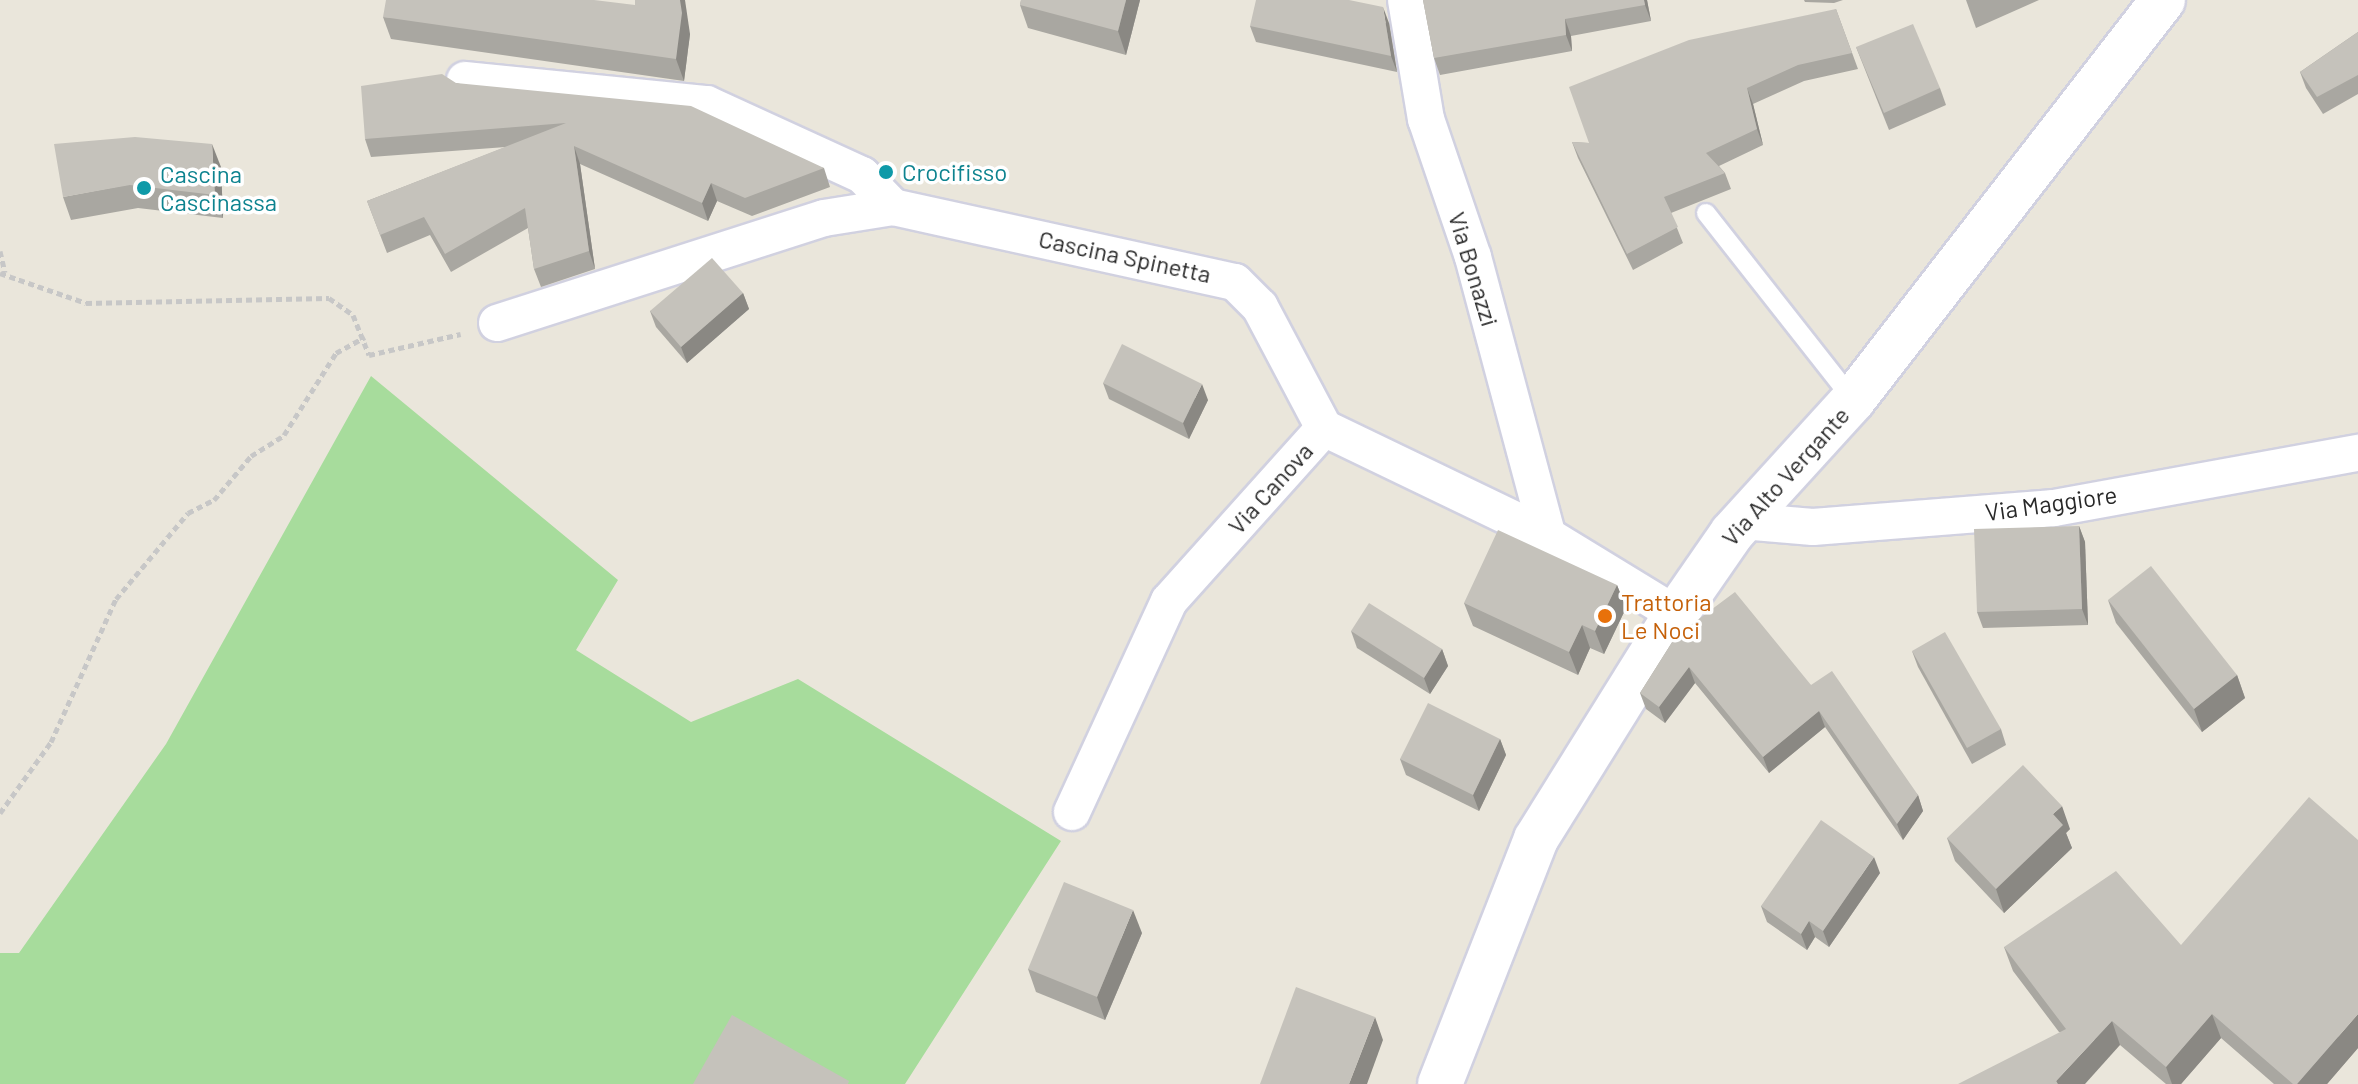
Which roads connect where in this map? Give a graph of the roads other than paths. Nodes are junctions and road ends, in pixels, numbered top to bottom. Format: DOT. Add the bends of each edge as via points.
graph roads {
  1 [pos="1406,0"];
  2 [pos="2163,0"];
  3 [pos="465,80"];
  4 [pos="893,207"];
  5 [pos="1706,213"];
  6 [pos="497,323"];
  7 [pos="1853,400"];
  8 [pos="1324,428"];
  9 [pos="2358,453"];
  10 [pos="1752,517"];
  11 [pos="1548,536"];
  12 [pos="1676,614"];
  13 [pos="1072,812"];
  14 [pos="1440,1084"];
  1 -- 11 [label="street, Via Bonazzi" via="1426,119 1473,257"];
  2 -- 7 [label="main road, Via Alto Vergante"];
  3 -- 4 [label="street" via="707,104 862,175"];
  4 -- 6 [label="street, Cascina Spinetta" via="824,218"];
  4 -- 8 [label="street, Cascina Spinetta" via="1235,282 1260,307"];
  5 -- 7 [label="lane"];
  7 -- 10 [label="main road, Via Alto Vergante"];
  8 -- 11 [label="street, Via Canova"];
  8 -- 13 [label="street, Via Canova" via="1169,601"];
  9 -- 10 [label="street, Via Maggiore" via="2251,458 2054,508 1813,527"];
  10 -- 12 [label="main road, Via Alto Vergante"];
  11 -- 12 [label="street, Via Canova"];
  12 -- 14 [label="main road, Via Alto Vergante" via="1536,839"];
}
